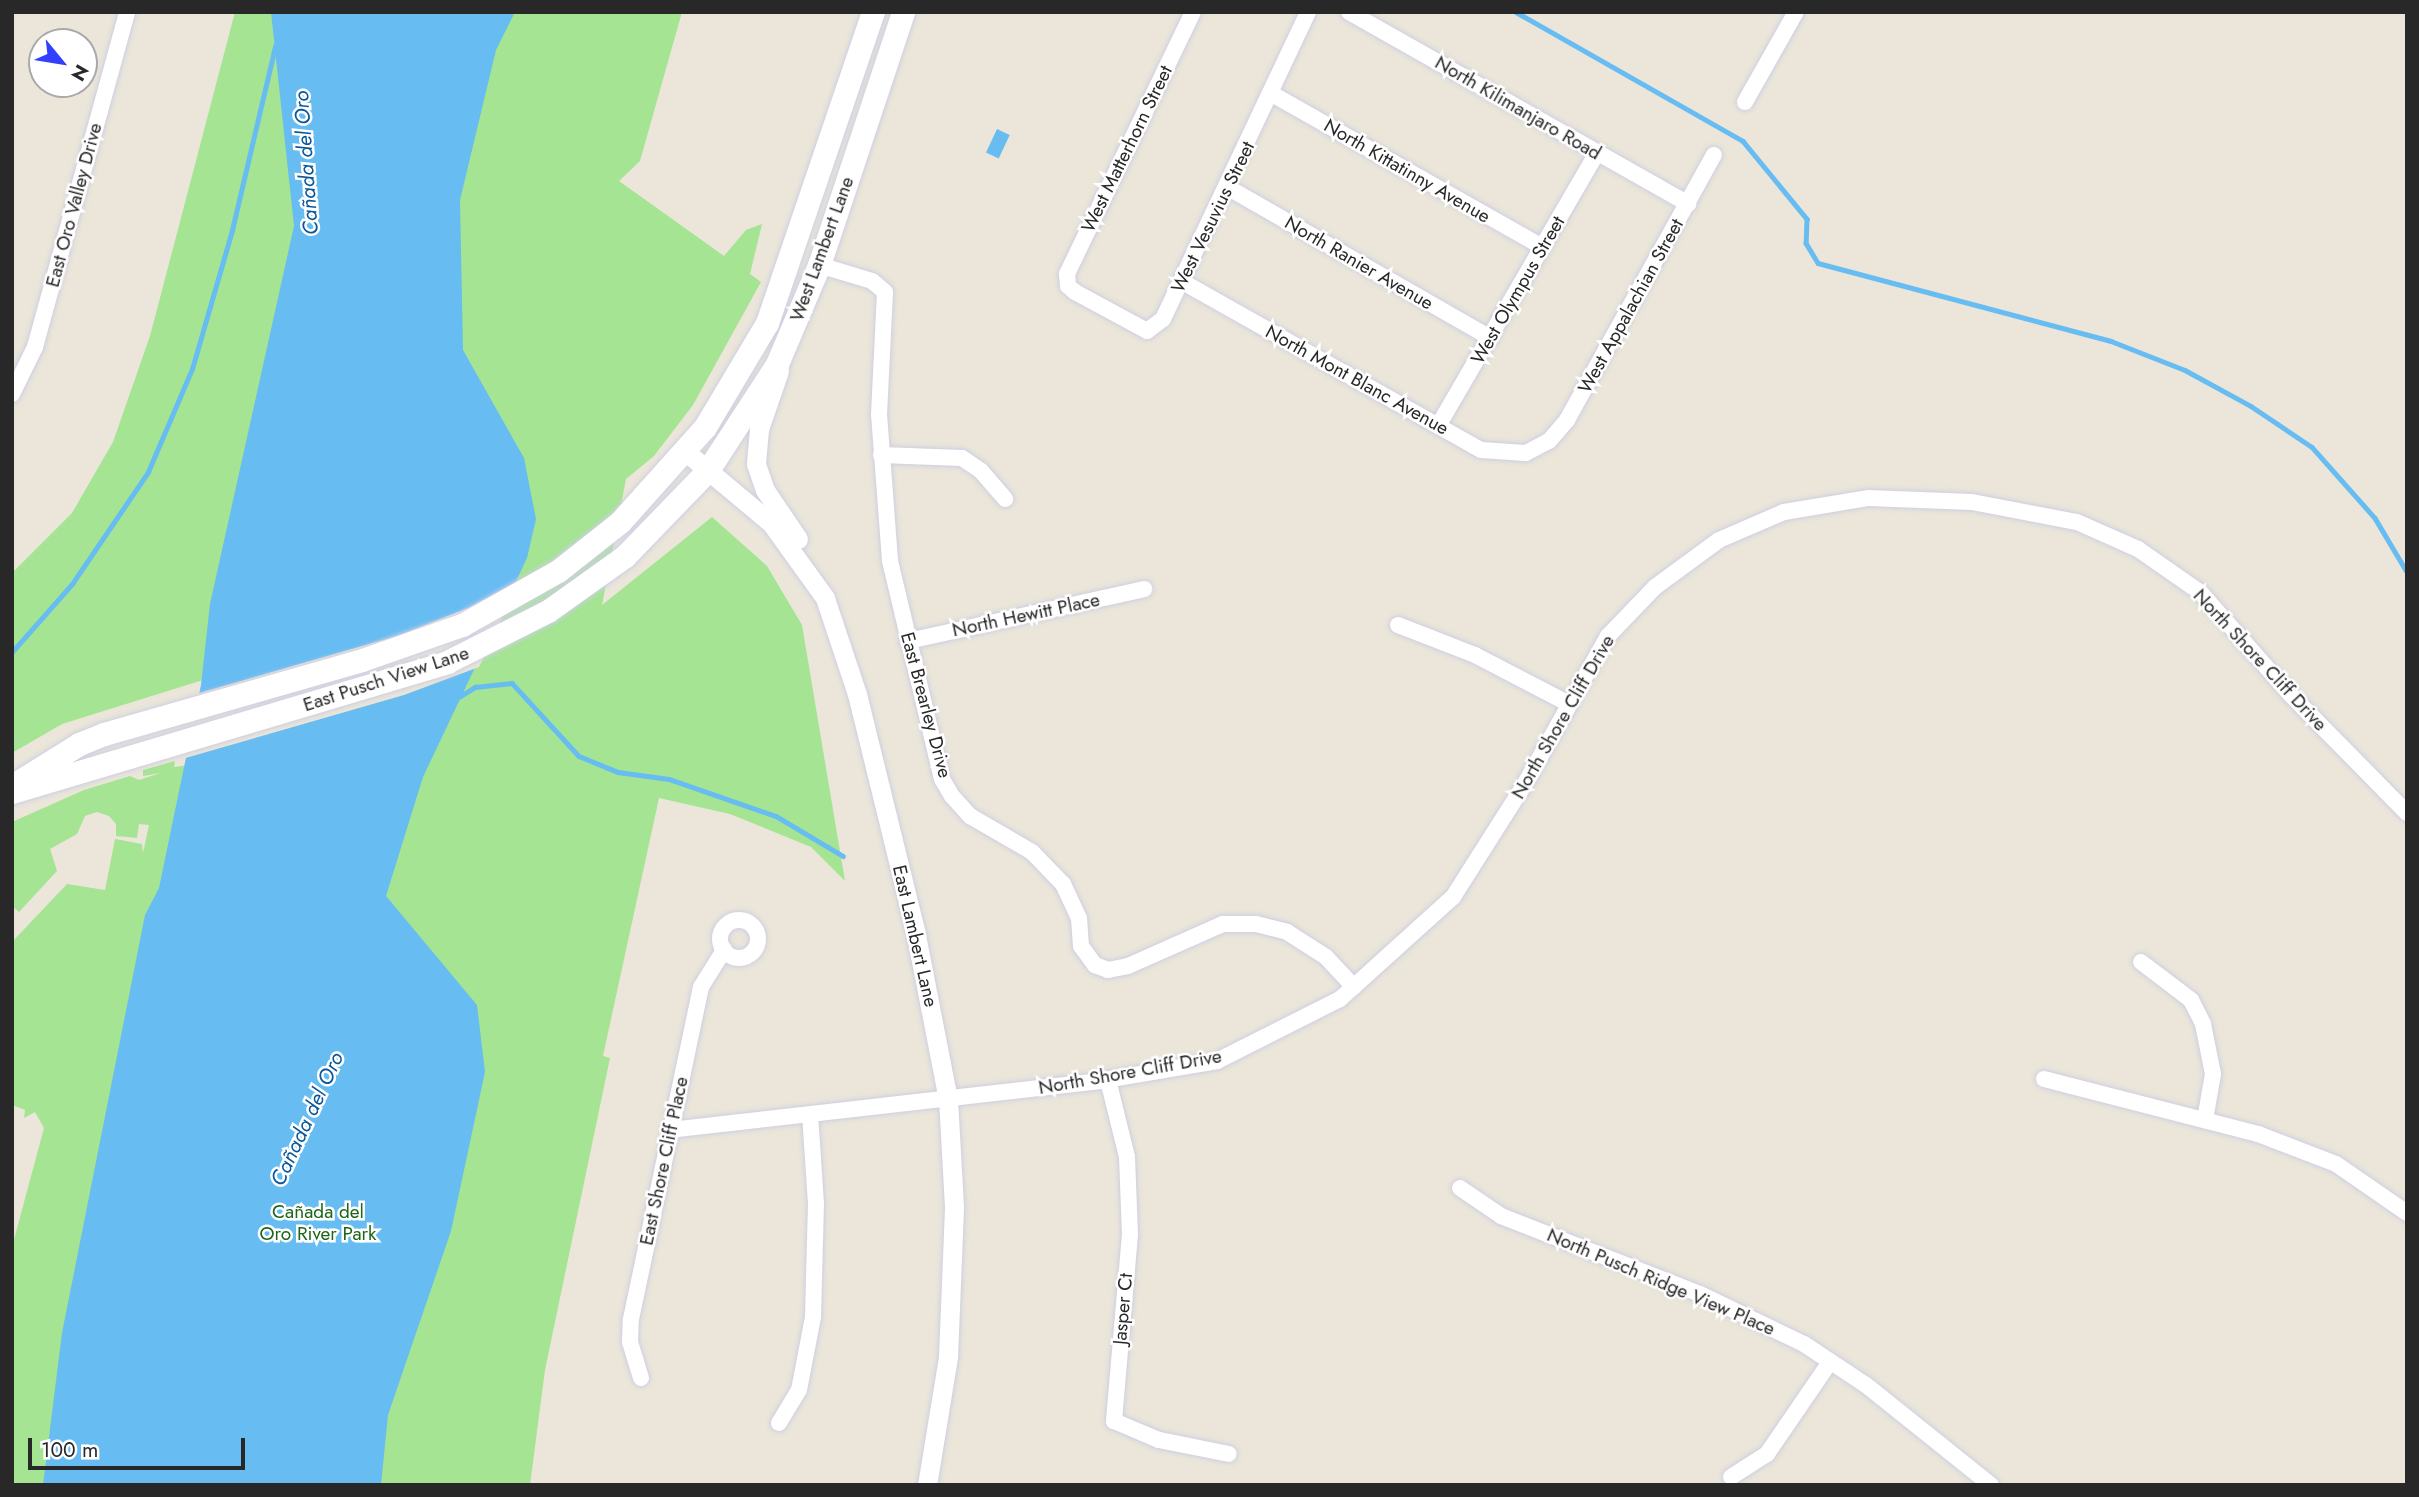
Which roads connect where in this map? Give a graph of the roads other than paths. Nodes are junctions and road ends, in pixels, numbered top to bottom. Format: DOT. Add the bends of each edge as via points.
graph roads {
  1 [pos="127,12"];
  2 [pos="903,12"];
  3 [pos="1194,12"];
  4 [pos="1308,12"];
  5 [pos="1349,12"];
  6 [pos="1796,12"];
  7 [pos="871,19"];
  8 [pos="1272,94"];
  9 [pos="1745,102"];
  10 [pos="1597,153"];
  11 [pos="1714,155"];
  12 [pos="850,171"];
  13 [pos="1227,187"];
  14 [pos="1688,204"];
  15 [pos="1542,247"];
  16 [pos="819,265"];
  17 [pos="1181,281"];
  18 [pos="1068,286"];
  19 [pos="792,334"];
  20 [pos="1490,338"];
  21 [pos="12,394"];
  22 [pos="1438,426"];
  23 [pos="1537,448"];
  24 [pos="881,454"];
  25 [pos="680,459"];
  26 [pos="708,470"];
  27 [pos="1005,499"];
  28 [pos="814,579"];
  29 [pos="1144,589"];
  30 [pos="1398,625"];
  31 [pos="908,641"];
  32 [pos="1569,704"];
  33 [pos="12,786"];
  34 [pos="12,792"];
  35 [pos="2407,813"];
  36 [pos="723,950"];
  37 [pos="2141,962"];
  38 [pos="1354,987"];
  39 [pos="2043,1079"];
  40 [pos="1108,1080"];
  41 [pos="948,1099"];
  42 [pos="810,1114"];
  43 [pos="2205,1120"];
  44 [pos="670,1130"];
  45 [pos="1460,1188"];
  46 [pos="2407,1213"];
  47 [pos="1830,1362"];
  48 [pos="641,1378"];
  49 [pos="779,1423"];
  50 [pos="1228,1454"];
  51 [pos="1731,1477"];
  52 [pos="927,1485"];
  53 [pos="1991,1485"];
  1 -- 21 [label="street, East Oro Valley Drive" via="35,347"];
  2 -- 12 [label="main road, West Lambert Lane"];
  3 -- 18 [label="street, West Matterhorn Street" via="1072,263"];
  4 -- 8 [label="street, West Vesuvius Street"];
  5 -- 10 [label="street, North Kilimanjaro Road"];
  6 -- 9 [label="street"];
  7 -- 12 [label="main road" via="874,53 843,155"];
  7 -- 25 [label="main road, West Lambert Lane" via="767,323 727,396"];
  8 -- 13 [label="street, West Vesuvius Street"];
  8 -- 15 [label="street, North Kittatinny Avenue"];
  10 -- 14 [label="street, North Kilimanjaro Road"];
  10 -- 15 [label="street, West Olympus Street"];
  11 -- 14 [label="street, West Appalachian Street"];
  12 -- 16 [label="main road, West Lambert Lane"];
  13 -- 17 [label="street, West Vesuvius Street"];
  13 -- 20 [label="street, North Ranier Avenue"];
  14 -- 23 [label="street, West Appalachian Street" via="1567,420"];
  15 -- 20 [label="street, West Olympus Street"];
  16 -- 19 [label="main road, West Lambert Lane"];
  16 -- 24 [label="street, East Brearley Drive" via="872,281 885,292"];
  17 -- 18 [label="street, West Vesuvius Street" via="1163,319 1147,331"];
  17 -- 22 [label="street, North Mont Blanc Avenue"];
  19 -- 26 [label="main road, West Lambert Lane" via="750,411"];
  19 -- 28 [label="street" via="760,429 756,464 765,490 803,548"];
  20 -- 22 [label="street, West Olympus Street"];
  22 -- 23 [label="street, North Mont Blanc Avenue" via="1481,450 1511,456"];
  24 -- 27 [label="street" via="962,458 981,471"];
  24 -- 31 [label="street, East Brearley Drive" via="890,561"];
  25 -- 26 [label="street, East Lambert Lane"];
  25 -- 33 [label="main road, East Pusch View Lane" via="579,556 475,619 398,648 79,744"];
  26 -- 28 [label="street, East Lambert Lane" via="771,523"];
  26 -- 34 [label="main road, East Pusch View Lane" via="681,502 584,587 487,644 407,676"];
  28 -- 41 [label="street, East Lambert Lane" via="835,619 857,694 932,1005"];
  29 -- 31 [label="street, North Hewitt Place"];
  30 -- 32 [label="street" via="1475,655"];
  31 -- 38 [label="street, East Brearley Drive" via="942,779 970,816 1032,852 1063,884 1079,918 1081,946 1095,965 1108,970 1128,967 1223,924 1256,924 1287,932 1326,957"];
  32 -- 35 [label="street, North Shore Cliff Drive" via="1608,636 1655,587 1719,540 1784,512 1869,498 1972,502 2077,522 2137,549 2201,593 2291,695"];
  32 -- 38 [label="street, North Shore Cliff Drive" via="1526,782 1452,897"];
  36 -- 44 [label="street, East Shore Cliff Place" via="701,987"];
  37 -- 43 [label="street" via="2191,1000 2203,1024 2213,1074"];
  38 -- 40 [label="street, North Shore Cliff Drive" via="1317,1011 1217,1060"];
  39 -- 43 [label="street"];
  40 -- 41 [label="street, North Shore Cliff Drive"];
  40 -- 50 [label="street, Jasper Ct" via="1127,1157 1130,1234 1114,1421 1158,1440"];
  41 -- 42 [label="street, North Shore Cliff Drive"];
  41 -- 52 [label="street, East Lambert Lane" via="954,1208 952,1310"];
  42 -- 44 [label="street, North Shore Cliff Drive"];
  42 -- 49 [label="street" via="816,1204 813,1317 799,1390"];
  43 -- 46 [label="street" via="2258,1134 2336,1164"];
  44 -- 48 [label="street, East Shore Cliff Place" via="631,1319 631,1342"];
  45 -- 47 [label="street, North Pusch Ridge View Place" via="1502,1216 1700,1294"];
  47 -- 51 [label="street" via="1767,1454"];
  47 -- 53 [label="street, North Pusch Ridge View Place"];
}
